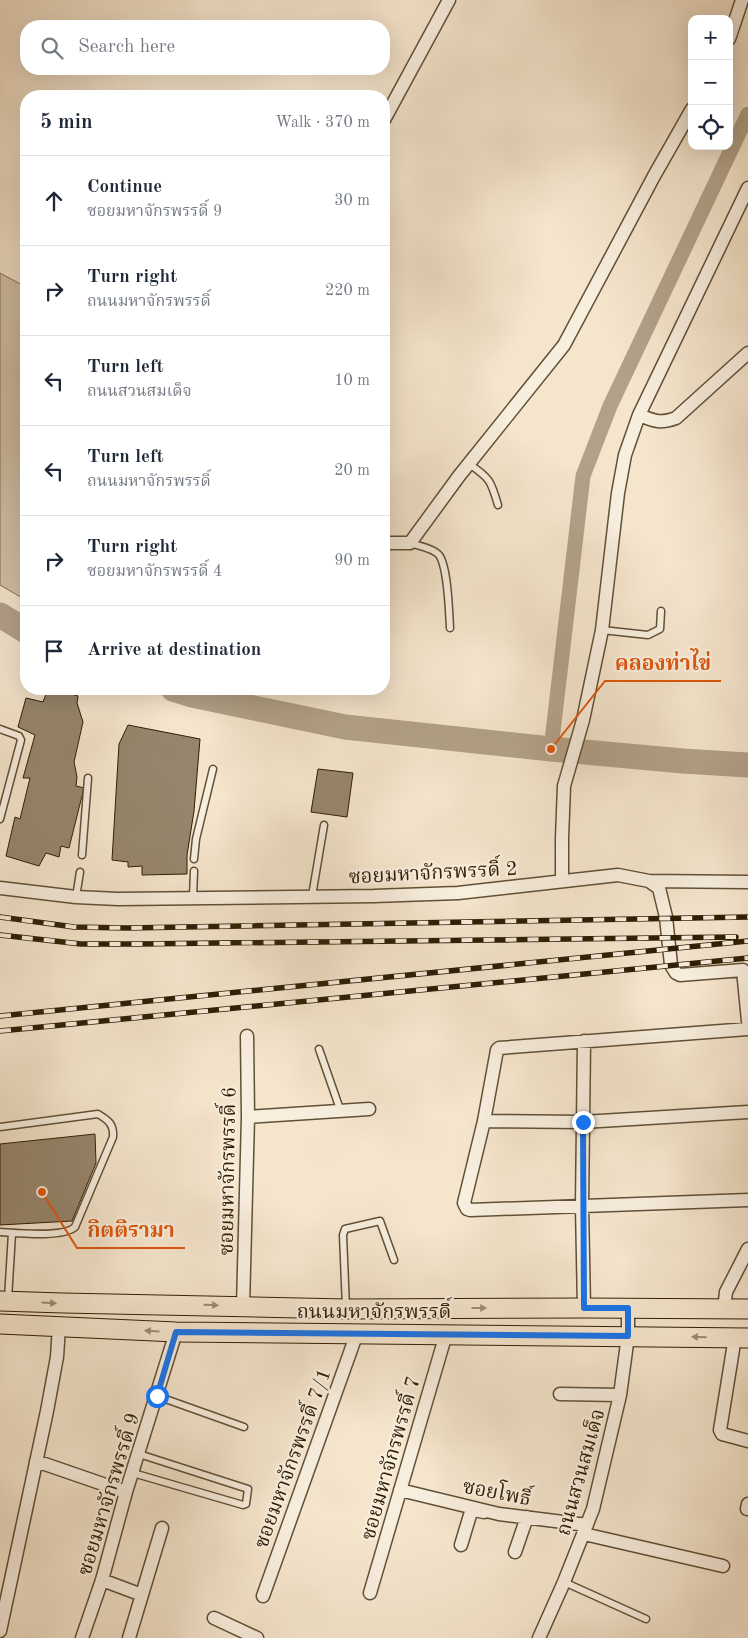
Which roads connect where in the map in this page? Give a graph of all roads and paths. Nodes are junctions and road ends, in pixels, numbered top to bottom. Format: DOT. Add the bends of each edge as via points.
graph roads {
  1 [pos="449,0"];
  2 [pos="742,0"];
  3 [pos="733,26"];
  4 [pos="390,109"];
  5 [pos="688,116"];
  6 [pos="748,188"];
  7 [pos="748,353"];
  8 [pos="639,415"];
  9 [pos="468,464"];
  10 [pos="498,505"];
  11 [pos="390,543"];
  12 [pos="410,543"];
  13 [pos="661,611"];
  14 [pos="450,628"];
  15 [pos="602,630"];
  16 [pos="0,729"];
  17 [pos="213,769"];
  18 [pos="88,778"];
  19 [pos="0,820"];
  20 [pos="324,825"];
  21 [pos="82,855"];
  22 [pos="194,859"];
  23 [pos="194,871"];
  24 [pos="80,872"];
  25 [pos="649,880"];
  26 [pos="562,881"];
  27 [pos="748,882"];
  28 [pos="0,888"];
  29 [pos="312,896"];
  30 [pos="76,897"];
  31 [pos="193,898"];
  32 [pos="746,969"];
  33 [pos="748,1021"];
  34 [pos="748,1029"];
  35 [pos="247,1036"];
  36 [pos="584,1042"];
  37 [pos="320,1049"];
  38 [pos="370,1109"];
  39 [pos="341,1112"];
  40 [pos="748,1112"];
  41 [pos="248,1117"];
  42 [pos="484,1121"];
  43 [pos="583,1122"];
  44 [pos="0,1127"];
  45 [pos="748,1200"];
  46 [pos="582,1206"];
  47 [pos="0,1232"];
  48 [pos="12,1233"];
  49 [pos="748,1249"];
  50 [pos="394,1260"];
  51 [pos="4,1301"];
  52 [pos="243,1306"];
  53 [pos="584,1308"];
  54 [pos="628,1308"];
  55 [pos="346,1309"];
  56 [pos="724,1309"];
  57 [pos="748,1309"];
  58 [pos="0,1324"];
  59 [pos="59,1326"];
  60 [pos="176,1332"];
  61 [pos="357,1333"];
  62 [pos="446,1334"];
  63 [pos="628,1336"];
  64 [pos="741,1337"];
  65 [pos="560,1394"];
  66 [pos="620,1395"];
  67 [pos="157,1396"];
  68 [pos="244,1427"];
  69 [pos="748,1441"];
  70 [pos="139,1454"];
  71 [pos="36,1461"];
  72 [pos="133,1473"];
  73 [pos="400,1490"];
  74 [pos="126,1492"];
  75 [pos="499,1514"];
  76 [pos="526,1517"];
  77 [pos="162,1528"];
  78 [pos="585,1530"];
  79 [pos="461,1545"];
  80 [pos="515,1552"];
  81 [pos="723,1566"];
  82 [pos="102,1580"];
  83 [pos="564,1582"];
  84 [pos="370,1592"];
  85 [pos="142,1594"];
  86 [pos="263,1596"];
  87 [pos="214,1618"];
  88 [pos="646,1619"];
  89 [pos="0,1631"];
  90 [pos="82,1638"];
  91 [pos="129,1638"];
  92 [pos="257,1638"];
  93 [pos="539,1638"];
  1 -- 4 [label="street"];
  2 -- 3 [label="street"];
  5 -- 9 [label="street" via="564,345"];
  6 -- 8 [label="street"];
  7 -- 8 [label="street" via="676,418 658,422"];
  8 -- 15 [label="street" via="618,493"];
  9 -- 10 [label="lane" via="492,484"];
  9 -- 12 [label="street"];
  11 -- 12 [label="street"];
  12 -- 14 [label="lane" via="439,556 444,567"];
  13 -- 15 [label="lane" via="660,629 648,635"];
  15 -- 26 [label="street" via="583,720 564,786"];
  16 -- 19 [label="lane" via="19,736 21,740"];
  17 -- 22 [label="lane"];
  18 -- 21 [label="lane"];
  20 -- 29 [label="lane"];
  23 -- 31 [label="lane"];
  24 -- 30 [label="lane"];
  25 -- 26 [label="street, ซอยมหาจักรพรรดิ์ 2" via="618,875"];
  25 -- 27 [label="street, ซอยมหาจักรพรรดิ์ 2"];
  25 -- 32 [label="street" via="659,888 676,973"];
  26 -- 29 [label="street, ซอยมหาจักรพรรดิ์ 2" via="458,892"];
  28 -- 30 [label="street, ซอยมหาจักรพรรดิ์ 2"];
  29 -- 31 [label="street, ซอยมหาจักรพรรดิ์ 2"];
  30 -- 31 [label="street, ซอยมหาจักรพรรดิ์ 2"];
  32 -- 33 [label="street"];
  34 -- 36 [label="street"];
  35 -- 41 [label="street, ซอยมหาจักรพรรดิ์ 6"];
  36 -- 42 [label="street" via="497,1050"];
  36 -- 43 [label="street"];
  37 -- 39 [label="lane"];
  38 -- 39 [label="street"];
  39 -- 41 [label="street"];
  40 -- 43 [label="street"];
  41 -- 52 [label="street, ซอยมหาจักรพรรดิ์ 6"];
  42 -- 43 [label="street"];
  42 -- 46 [label="street" via="464,1203 467,1209"];
  43 -- 46 [label="street"];
  44 -- 48 [label="lane" via="98,1114 112,1124 113,1130 113,1137 75,1227 66,1232"];
  45 -- 46 [label="street"];
  46 -- 53 [label="street"];
  47 -- 48 [label="lane"];
  48 -- 51 [label="lane"];
  49 -- 56 [label="street" via="726,1292"];
  50 -- 55 [label="lane" via="380,1221 345,1229"];
  51 -- 52 [label="main road, ถนนมหาจักรพรรดิ์, one-way"];
  52 -- 55 [label="main road, ถนนมหาจักรพรรดิ์"];
  53 -- 54 [label="main road, ถนนมหาจักรพรรดิ์"];
  55 -- 53 [label="main road, ถนนมหาจักรพรรดิ์, one-way"];
  54 -- 56 [label="main road, ถนนมหาจักรพรรดิ์"];
  54 -- 63 [label="street, ถนนสวนสมเด็จ"];
  56 -- 57 [label="main road, ถนนมหาจักรพรรดิ์"];
  58 -- 59 [label="main road, ถนนมหาจักรพรรดิ์"];
  60 -- 59 [label="main road, ถนนมหาจักรพรรดิ์, one-way"];
  59 -- 71 [label="street" via="57,1357"];
  60 -- 61 [label="main road, ถนนมหาจักรพรรดิ์"];
  60 -- 67 [label="street, ซอยมหาจักรพรรดิ์ 9"];
  61 -- 62 [label="main road, ถนนมหาจักรพรรดิ์"];
  61 -- 86 [label="street, ซอยมหาจักรพรรดิ์ 7/1"];
  62 -- 63 [label="main road, ถนนมหาจักรพรรดิ์"];
  62 -- 73 [label="street, ซอยมหาจักรพรรดิ์ 7"];
  64 -- 63 [label="main road, ถนนมหาจักรพรรดิ์, one-way"];
  63 -- 66 [label="street, ถนนสวนสมเด็จ"];
  64 -- 69 [label="street" via="720,1430 722,1434"];
  65 -- 66 [label="street"];
  66 -- 78 [label="street, ถนนสวนสมเด็จ"];
  67 -- 68 [label="lane"];
  67 -- 70 [label="street, ซอยมหาจักรพรรดิ์ 9"];
  70 -- 72 [label="street, ซอยมหาจักรพรรดิ์ 9"];
  70 -- 72 [label="lane" via="248,1489 246,1504"];
  71 -- 74 [label="street"];
  71 -- 89 [label="street"];
  72 -- 74 [label="street, ซอยมหาจักรพรรดิ์ 9"];
  73 -- 75 [label="street, ซอยโพธิ์"];
  73 -- 84 [label="street, ซอยมหาจักรพรรดิ์ 7"];
  74 -- 82 [label="street, ซอยมหาจักรพรรดิ์ 9"];
  75 -- 76 [label="street, ซอยโพธิ์"];
  75 -- 79 [label="street" via="474,1510"];
  76 -- 78 [label="street, ซอยโพธิ์"];
  76 -- 80 [label="street"];
  77 -- 85 [label="street"];
  78 -- 81 [label="street, ซอยโพธิ์"];
  78 -- 83 [label="street, ถนนสวนสมเด็จ"];
  82 -- 85 [label="street"];
  82 -- 90 [label="street, ซอยมหาจักรพรรดิ์ 9"];
  83 -- 88 [label="lane"];
  83 -- 93 [label="street, ถนนสวนสมเด็จ"];
  85 -- 91 [label="street"];
  87 -- 92 [label="street"];
}
